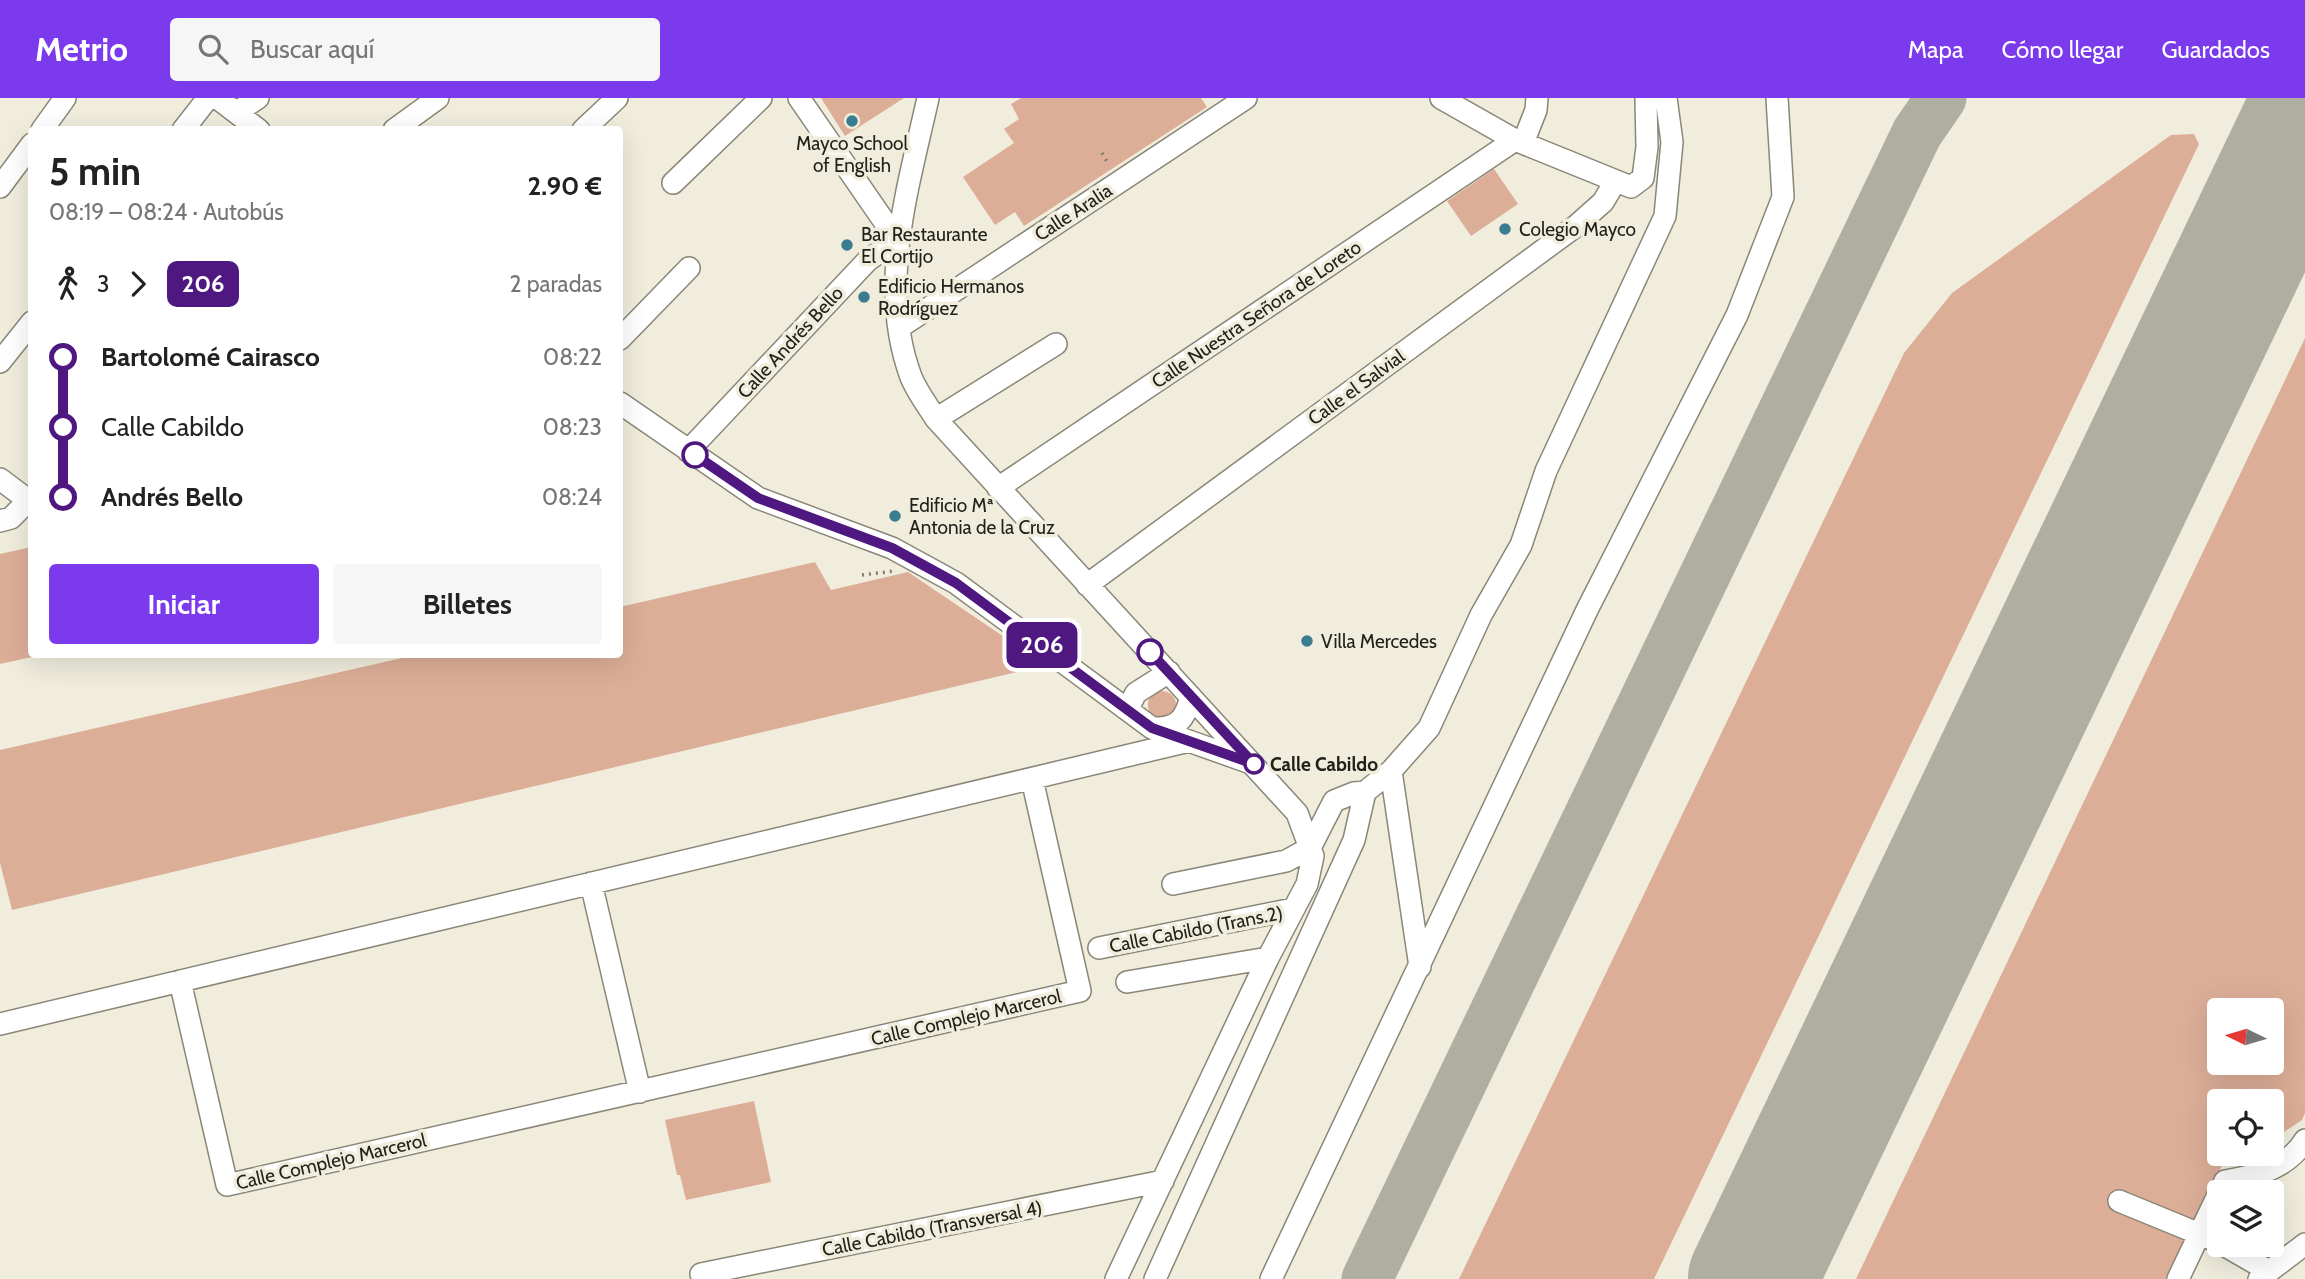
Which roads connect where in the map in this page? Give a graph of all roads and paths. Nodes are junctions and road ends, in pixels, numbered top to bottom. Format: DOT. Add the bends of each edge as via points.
graph roads {
  1 [pos="65,98"];
  2 [pos="208,98"];
  3 [pos="217,98"];
  4 [pos="258,98"];
  5 [pos="438,98"];
  6 [pos="617,98"];
  7 [pos="761,98"];
  8 [pos="799,98"];
  9 [pos="928,98"];
  10 [pos="1246,98"];
  11 [pos="1441,98"];
  12 [pos="1537,98"];
  13 [pos="1646,98"];
  14 [pos="1666,98"];
  15 [pos="1777,98"];
  16 [pos="1476,108"];
  17 [pos="237,113"];
  18 [pos="45,126"];
  19 [pos="186,126"];
  20 [pos="254,126"];
  21 [pos="400,126"];
  22 [pos="587,126"];
  23 [pos="1519,142"];
  24 [pos="28,149"];
  25 [pos="673,183"];
  26 [pos="1623,184"];
  27 [pos="0,187"];
  28 [pos="897,240"];
  29 [pos="689,268"];
  30 [pos="28,327"];
  31 [pos="901,327"];
  32 [pos="623,337"];
  33 [pos="1056,344"];
  34 [pos="0,362"];
  35 [pos="623,405"];
  36 [pos="936,419"];
  37 [pos="688,451"];
  38 [pos="0,479"];
  39 [pos="998,488"];
  40 [pos="28,498"];
  41 [pos="28,503"];
  42 [pos="0,520"];
  43 [pos="1087,585"];
  44 [pos="1169,672"];
  45 [pos="1191,697"];
  46 [pos="1128,708"];
  47 [pos="1152,728"];
  48 [pos="1189,741"];
  49 [pos="1142,752"];
  50 [pos="1254,764"];
  51 [pos="1391,771"];
  52 [pos="1032,779"];
  53 [pos="1365,792"];
  54 [pos="1312,852"];
  55 [pos="591,883"];
  56 [pos="1173,884"];
  57 [pos="1293,909"];
  58 [pos="1099,948"];
  59 [pos="1268,958"];
  60 [pos="1420,967"];
  61 [pos="180,981"];
  62 [pos="1127,982"];
  63 [pos="0,1024"];
  64 [pos="640,1092"];
  65 [pos="2305,1140"];
  66 [pos="2231,1180"];
  67 [pos="1163,1181"];
  68 [pos="2119,1201"];
  69 [pos="2207,1238"];
  70 [pos="2305,1244"];
  71 [pos="2207,1248"];
  72 [pos="2238,1257"];
  73 [pos="701,1274"];
  74 [pos="2264,1275"];
  75 [pos="1116,1279"];
  76 [pos="1155,1279"];
  77 [pos="1271,1279"];
  78 [pos="2178,1279"];
  1 -- 18 [label="street"];
  2 -- 19 [label="street"];
  3 -- 17 [label="street"];
  4 -- 17 [label="street"];
  5 -- 21 [label="street"];
  6 -- 22 [label="street"];
  7 -- 25 [label="street"];
  8 -- 28 [label="street"];
  9 -- 28 [label="street"];
  10 -- 31 [label="street, Calle Aralia"];
  11 -- 16 [label="street"];
  12 -- 23 [label="street" via="1536,110"];
  13 -- 26 [label="street, Calle el Salvial" via="1643,178"];
  14 -- 51 [label="street" via="1672,142 1665,216 1546,471 1521,545 1481,615 1429,728"];
  15 -- 60 [label="street" via="1783,197 1737,316 1587,610"];
  16 -- 23 [label="street"];
  17 -- 20 [label="street"];
  23 -- 26 [label="street"];
  23 -- 39 [label="street, Calle Nuestra Señora de Loreto"];
  24 -- 27 [label="street"];
  26 -- 43 [label="street, Calle el Salvial" via="1576,226"];
  28 -- 31 [label="street"];
  28 -- 37 [label="street, Calle Andrés Bello" via="868,260"];
  29 -- 32 [label="street"];
  30 -- 34 [label="street"];
  31 -- 36 [label="street" via="912,381"];
  33 -- 36 [label="street"];
  35 -- 37 [label="street"];
  36 -- 39 [label="street"];
  37 -- 46 [label="street" via="758,498 892,548 956,583"];
  38 -- 40 [label="street"];
  39 -- 43 [label="street"];
  41 -- 42 [label="street" via="11,518"];
  43 -- 44 [label="street"];
  44 -- 45 [label="street"];
  44 -- 46 [label="street" via="1136,693"];
  45 -- 47 [label="street" via="1179,723 1169,729"];
  45 -- 50 [label="street"];
  46 -- 47 [label="street"];
  47 -- 48 [label="street"];
  47 -- 49 [label="street"];
  48 -- 49 [label="street"];
  48 -- 50 [label="street"];
  49 -- 52 [label="street"];
  50 -- 54 [label="street" via="1297,813"];
  51 -- 53 [label="street"];
  51 -- 60 [label="street"];
  52 -- 55 [label="street"];
  52 -- 64 [label="street, Calle Complejo Marcerol" via="1080,990"];
  53 -- 54 [label="street" via="1334,801"];
  53 -- 76 [label="street" via="1354,840"];
  54 -- 56 [label="street"];
  54 -- 57 [label="street" via="1307,884"];
  55 -- 61 [label="street"];
  55 -- 64 [label="street"];
  57 -- 58 [label="street, Calle Cabildo (Trans.2)"];
  57 -- 59 [label="street"];
  59 -- 62 [label="street"];
  59 -- 67 [label="street"];
  60 -- 77 [label="street"];
  61 -- 63 [label="street"];
  61 -- 64 [label="street, Calle Complejo Marcerol" via="227,1185"];
  65 -- 66 [label="street" via="2296,1154 2262,1175"];
  67 -- 73 [label="street, Calle Cabildo (Transversal 4)"];
  67 -- 75 [label="street"];
  68 -- 69 [label="street"];
  70 -- 74 [label="street"];
  71 -- 78 [label="street"];
  72 -- 74 [label="street"];
}
